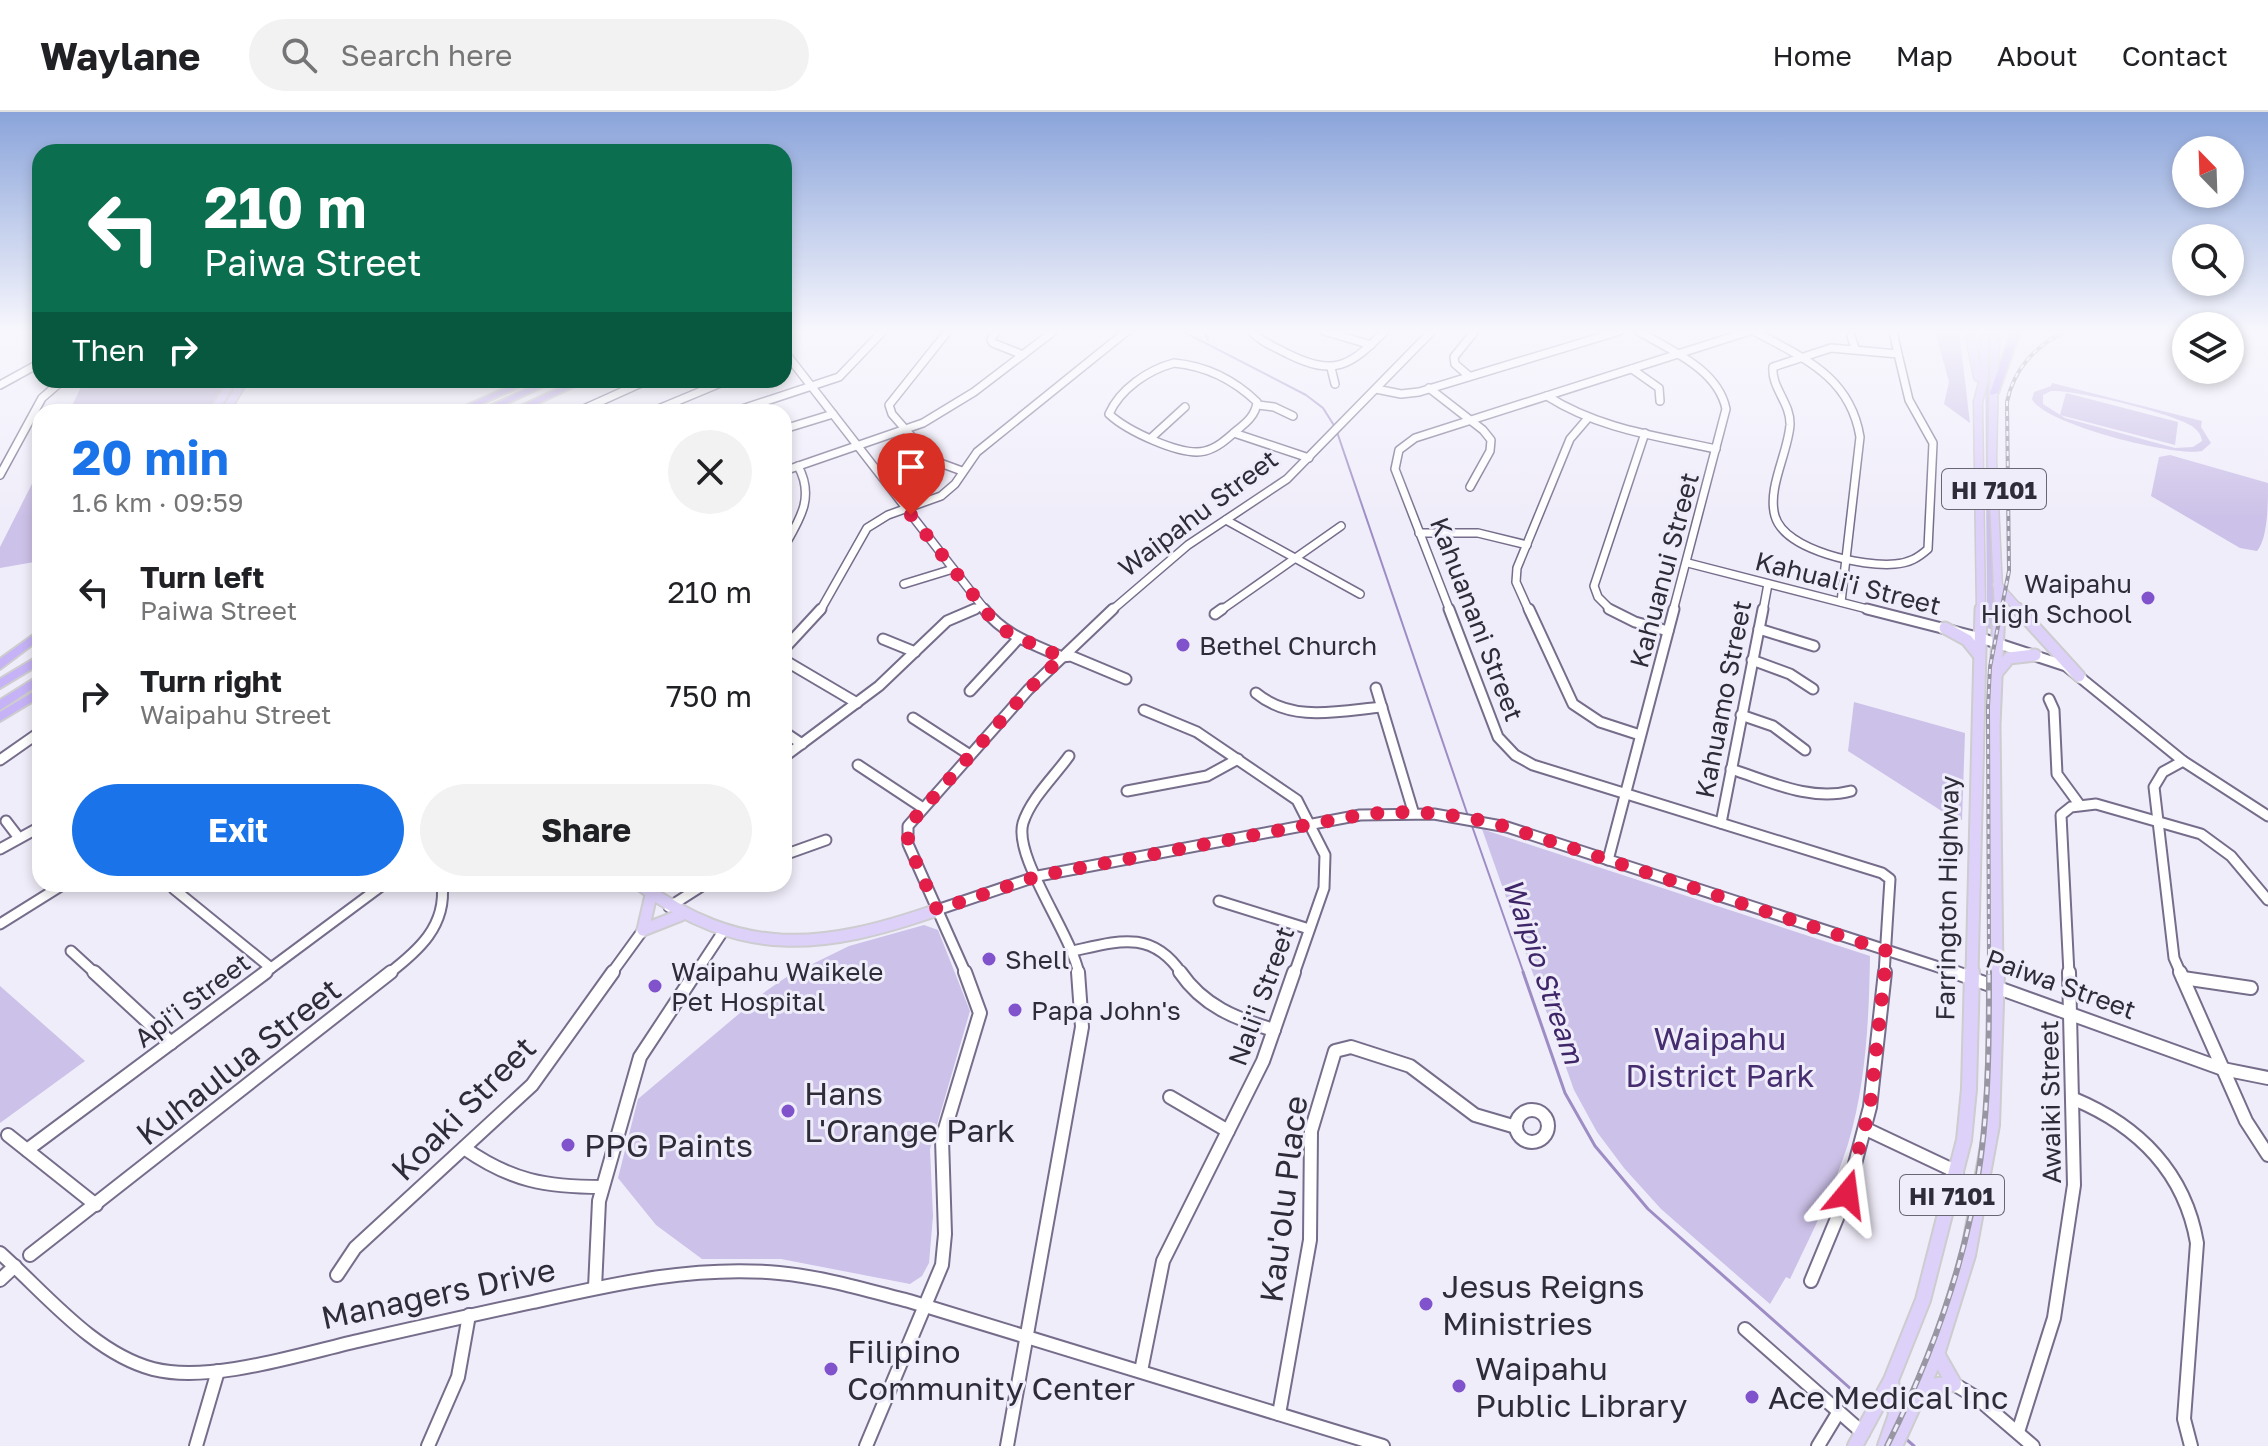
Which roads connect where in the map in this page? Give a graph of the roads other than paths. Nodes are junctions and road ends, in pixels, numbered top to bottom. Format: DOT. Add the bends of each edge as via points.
graph roads {
  1 [pos="500,393"];
  2 [pos="523,393"];
  3 [pos="554,393"];
  4 [pos="564,393"];
  5 [pos="619,393"];
  6 [pos="696,393"];
  7 [pos="789,393"];
  8 [pos="817,393"];
  9 [pos="896,393"];
  10 [pos="971,393"];
  11 [pos="1050,393"];
  12 [pos="1127,393"];
  13 [pos="1247,393"];
  14 [pos="1372,393"];
  15 [pos="1436,393"];
  16 [pos="1556,393"];
  17 [pos="1661,393"];
  18 [pos="1722,393"];
  19 [pos="1783,393"];
  20 [pos="1845,393"];
  21 [pos="1908,393"];
  22 [pos="1978,393"];
  23 [pos="1980,393"];
  24 [pos="1994,393"];
  25 [pos="1547,396"];
  26 [pos="1660,401"];
  27 [pos="1978,402"];
  28 [pos="475,404"];
  29 [pos="499,404"];
  30 [pos="530,404"];
  31 [pos="541,404"];
  32 [pos="595,404"];
  33 [pos="670,404"];
  34 [pos="757,404"];
  35 [pos="1258,405"];
  36 [pos="1185,407"];
  37 [pos="833,414"];
  38 [pos="32,416"];
  39 [pos="1293,416"];
  40 [pos="1588,418"];
  41 [pos="1470,420"];
  42 [pos="792,427"];
  43 [pos="906,430"];
  44 [pos="1234,433"];
  45 [pos="1645,433"];
  46 [pos="1151,438"];
  47 [pos="858,446"];
  48 [pos="1716,449"];
  49 [pos="1309,458"];
  50 [pos="798,466"];
  51 [pos="792,468"];
  52 [pos="962,471"];
  53 [pos="0,475"];
  54 [pos="1470,487"];
  55 [pos="907,509"];
  56 [pos="1226,520"];
  57 [pos="1341,526"];
  58 [pos="792,533"];
  59 [pos="1419,533"];
  60 [pos="1527,545"];
  61 [pos="1295,558"];
  62 [pos="1846,558"];
  63 [pos="1688,563"];
  64 [pos="953,569"];
  65 [pos="904,584"];
  66 [pos="1768,584"];
  67 [pos="1997,584"];
  68 [pos="1360,594"];
  69 [pos="1841,602"];
  70 [pos="982,606"];
  71 [pos="1215,614"];
  72 [pos="1981,620"];
  73 [pos="1759,629"];
  74 [pos="1950,630"];
  75 [pos="1668,631"];
  76 [pos="1019,638"];
  77 [pos="1981,638"];
  78 [pos="883,639"];
  79 [pos="32,640"];
  80 [pos="792,641"];
  81 [pos="1997,642"];
  82 [pos="1814,646"];
  83 [pos="915,652"];
  84 [pos="2035,655"];
  85 [pos="1979,656"];
  86 [pos="1062,657"];
  87 [pos="1752,660"];
  88 [pos="32,664"];
  89 [pos="0,665"];
  90 [pos="792,665"];
  91 [pos="2066,666"];
  92 [pos="1995,675"];
  93 [pos="2079,676"];
  94 [pos="1126,679"];
  95 [pos="0,684"];
  96 [pos="32,684"];
  97 [pos="1376,688"];
  98 [pos="1813,689"];
  99 [pos="970,691"];
  100 [pos="1256,693"];
  101 [pos="32,697"];
  102 [pos="2049,699"];
  103 [pos="857,703"];
  104 [pos="0,706"];
  105 [pos="1382,707"];
  106 [pos="1144,710"];
  107 [pos="1741,715"];
  108 [pos="0,717"];
  109 [pos="913,718"];
  110 [pos="1640,735"];
  111 [pos="792,737"];
  112 [pos="32,738"];
  113 [pos="802,744"];
  114 [pos="1805,750"];
  115 [pos="792,751"];
  116 [pos="970,755"];
  117 [pos="1069,756"];
  118 [pos="1238,759"];
  119 [pos="0,760"];
  120 [pos="2183,761"];
  121 [pos="858,765"];
  122 [pos="1731,769"];
  123 [pos="1127,791"];
  124 [pos="1851,791"];
  125 [pos="1625,793"];
  126 [pos="2079,804"];
  127 [pos="923,808"];
  128 [pos="1413,811"];
  129 [pos="2268,816"];
  130 [pos="6,821"];
  131 [pos="2158,821"];
  132 [pos="1721,823"];
  133 [pos="1311,824"];
  134 [pos="32,831"];
  135 [pos="19,838"];
  136 [pos="826,840"];
  137 [pos="0,849"];
  138 [pos="792,852"];
  139 [pos="1608,860"];
  140 [pos="1038,876"];
  141 [pos="51,892"];
  142 [pos="178,892"];
  143 [pos="373,892"];
  144 [pos="443,892"];
  145 [pos="648,892"];
  146 [pos="692,892"];
  147 [pos="651,895"];
  148 [pos="2268,900"];
  149 [pos="1219,901"];
  150 [pos="669,907"];
  151 [pos="937,910"];
  152 [pos="681,915"];
  153 [pos="0,924"];
  154 [pos="1309,929"];
  155 [pos="643,930"];
  156 [pos="722,933"];
  157 [pos="71,951"];
  158 [pos="1073,951"];
  159 [pos="1887,951"];
  160 [pos="271,968"];
  161 [pos="1972,978"];
  162 [pos="2183,978"];
  163 [pos="1997,986"];
  164 [pos="2251,988"];
  165 [pos="2071,1012"];
  166 [pos="1274,1030"];
  167 [pos="171,1043"];
  168 [pos="2223,1069"];
  169 [pos="2268,1078"];
  170 [pos="1170,1097"];
  171 [pos="2074,1099"];
  172 [pos="1516,1127"];
  173 [pos="1866,1129"];
  174 [pos="1228,1131"];
  175 [pos="8,1135"];
  176 [pos="464,1148"];
  177 [pos="27,1150"];
  178 [pos="2268,1155"];
  179 [pos="1957,1172"];
  180 [pos="602,1187"];
  181 [pos="96,1205"];
  182 [pos="0,1253"];
  183 [pos="30,1255"];
  184 [pos="15,1266"];
  185 [pos="337,1275"];
  186 [pos="0,1280"];
  187 [pos="1811,1281"];
  188 [pos="595,1288"];
  189 [pos="925,1307"];
  190 [pos="469,1315"];
  191 [pos="1745,1329"];
  192 [pos="1026,1337"];
  193 [pos="1937,1354"];
  194 [pos="218,1371"];
  195 [pos="1141,1371"];
  196 [pos="1891,1380"];
  197 [pos="1954,1384"];
  198 [pos="1923,1386"];
  199 [pos="1838,1413"];
  200 [pos="1279,1414"];
  201 [pos="1901,1419"];
  202 [pos="2018,1432"];
  203 [pos="1863,1433"];
  204 [pos="1891,1443"];
  205 [pos="196,1446"];
  206 [pos="428,1446"];
  207 [pos="866,1446"];
  208 [pos="1007,1446"];
  209 [pos="1383,1446"];
  210 [pos="1818,1446"];
  211 [pos="2033,1446"];
  212 [pos="2191,1446"];
  1 -- 28 [label="highway"];
  2 -- 29 [label="highway"];
  3 -- 30 [label="highway"];
  4 -- 31 [label="highway"];
  5 -- 32 [label="street"];
  6 -- 33 [label="street"];
  7 -- 34 [label="street"];
  8 -- 37 [label="street"];
  9 -- 43 [label="street" via="890,401 892,414"];
  10 -- 43 [label="street"];
  11 -- 52 [label="street" via="977,452"];
  12 -- 46 [label="street" via="1110,409 1116,421"];
  13 -- 35 [label="street"];
  14 -- 49 [label="street, Waipahu Street"];
  15 -- 41 [label="street"];
  16 -- 25 [label="street, Kahuanani Street"];
  17 -- 26 [label="street"];
  18 -- 48 [label="street, Kahuanui Street" via="1726,409"];
  19 -- 62 [label="street" via="1791,421 1774,514 1794,540"];
  20 -- 62 [label="street" via="1860,437"];
  21 -- 62 [label="street" via="1933,443 1928,549 1919,560 1895,566"];
  22 -- 27 [label="main road"];
  23 -- 27 [label="main road, Farrington Highway / HI 7101"];
  24 -- 67 [label="main road, Farrington Highway / HI 7101"];
  25 -- 40 [label="street"];
  25 -- 41 [label="street, Kahuanani Street"];
  27 -- 72 [label="main road, Farrington Highway / HI 7101"];
  35 -- 39 [label="street"];
  35 -- 44 [label="street"];
  36 -- 46 [label="street"];
  37 -- 42 [label="street"];
  37 -- 47 [label="street"];
  38 -- 53 [label="street"];
  40 -- 45 [label="street"];
  40 -- 60 [label="street" via="1570,439"];
  41 -- 54 [label="street" via="1488,435 1492,446"];
  41 -- 59 [label="street, Kahuanani Street" via="1415,438 1396,456 1395,469"];
  43 -- 47 [label="street"];
  43 -- 52 [label="street" via="932,460"];
  44 -- 46 [label="street" via="1216,449 1197,454"];
  44 -- 49 [label="street"];
  45 -- 48 [label="street"];
  45 -- 75 [label="street" via="1594,586 1613,612"];
  47 -- 50 [label="street"];
  47 -- 55 [label="street"];
  48 -- 63 [label="street, Kahuanui Street"];
  49 -- 56 [label="street, Waipahu Street"];
  50 -- 51 [label="street"];
  50 -- 58 [label="street" via="809,486 808,505"];
  52 -- 55 [label="street" via="941,496"];
  55 -- 64 [label="street"];
  55 -- 80 [label="street" via="867,528 819,613"];
  56 -- 61 [label="street"];
  56 -- 86 [label="street, Waipahu Street" via="1155,570"];
  57 -- 61 [label="street"];
  59 -- 60 [label="street" via="1478,533"];
  59 -- 125 [label="street, Kahuanani Street" via="1503,744 1533,765"];
  60 -- 110 [label="street" via="1516,582 1567,696 1591,718"];
  61 -- 68 [label="street"];
  61 -- 71 [label="street"];
  62 -- 69 [label="street"];
  63 -- 66 [label="street, Kahuali'i Street"];
  63 -- 75 [label="street, Kahuanui Street"];
  64 -- 65 [label="street"];
  64 -- 70 [label="street"];
  66 -- 69 [label="street, Kahuali'i Street"];
  66 -- 73 [label="street, Kahuamo Street"];
  67 -- 81 [label="main road, Farrington Highway / HI 7101"];
  67 -- 93 [label="main road"];
  69 -- 74 [label="street, Kahuali'i Street"];
  70 -- 76 [label="street" via="1001,628"];
  70 -- 83 [label="street" via="947,621"];
  72 -- 74 [label="main road"];
  72 -- 77 [label="main road, Farrington Highway / HI 7101"];
  73 -- 82 [label="street"];
  73 -- 87 [label="street, Kahuamo Street"];
  74 -- 77 [label="street, Kahuali'i Street"];
  74 -- 85 [label="main road"];
  75 -- 110 [label="street, Kahuanui Street"];
  76 -- 86 [label="street"];
  76 -- 99 [label="street"];
  77 -- 81 [label="street, Kahuali'i Street"];
  77 -- 85 [label="main road, Farrington Highway / HI 7101"];
  78 -- 83 [label="street"];
  79 -- 89 [label="highway"];
  81 -- 84 [label="street"];
  81 -- 91 [label="street" via="2045,653"];
  81 -- 92 [label="main road, Farrington Highway / HI 7101"];
  83 -- 103 [label="street"];
  84 -- 91 [label="street"];
  84 -- 92 [label="main road" via="2009,658"];
  85 -- 161 [label="main road, Farrington Highway / HI 7101"];
  86 -- 94 [label="street"];
  86 -- 116 [label="street, Waipahu Street"];
  87 -- 98 [label="street"];
  87 -- 107 [label="street, Kahuamo Street"];
  88 -- 95 [label="highway"];
  90 -- 103 [label="street"];
  91 -- 93 [label="street"];
  92 -- 163 [label="main road, Farrington Highway / HI 7101"];
  93 -- 120 [label="street"];
  96 -- 104 [label="highway"];
  97 -- 105 [label="street"];
  100 -- 105 [label="street" via="1286,711"];
  101 -- 108 [label="highway"];
  102 -- 126 [label="street" via="2057,774"];
  103 -- 113 [label="street"];
  105 -- 128 [label="street"];
  106 -- 118 [label="street, Nali'i Street" via="1197,732"];
  107 -- 114 [label="street" via="1773,726"];
  107 -- 122 [label="street, Kahuamo Street"];
  109 -- 116 [label="street"];
  110 -- 125 [label="street, Kahuanui Street"];
  111 -- 113 [label="street"];
  112 -- 119 [label="street"];
  113 -- 115 [label="street"];
  116 -- 127 [label="street, Waipahu Street"];
  117 -- 140 [label="street" via="1024,820 1022,839"];
  118 -- 123 [label="street" via="1207,776"];
  118 -- 133 [label="street, Nali'i Street" via="1297,800"];
  120 -- 129 [label="street"];
  120 -- 131 [label="street" via="2155,781"];
  121 -- 127 [label="street"];
  122 -- 124 [label="street" via="1820,795"];
  122 -- 132 [label="street, Kahuamo Street"];
  125 -- 132 [label="street, Kahuanani Street"];
  125 -- 139 [label="street, Kahuanui Street"];
  126 -- 131 [label="street"];
  126 -- 165 [label="street, Awaiki Street" via="2065,810 2060,821"];
  127 -- 151 [label="street, Waipahu Street" via="908,826 907,839"];
  128 -- 133 [label="street, Paiwa Street"];
  128 -- 139 [label="street, Paiwa Street" via="1481,820"];
  130 -- 135 [label="street"];
  131 -- 148 [label="street" via="2217,843"];
  131 -- 162 [label="street" via="2171,949"];
  132 -- 159 [label="street, Kahuanani Street" via="1888,877"];
  133 -- 140 [label="street, Paiwa Street"];
  133 -- 154 [label="street, Nali'i Street" via="1325,855 1326,873"];
  134 -- 135 [label="street"];
  135 -- 137 [label="street"];
  136 -- 138 [label="street"];
  139 -- 159 [label="street, Paiwa Street"];
  140 -- 151 [label="street, Paiwa Street"];
  140 -- 158 [label="street"];
  141 -- 153 [label="street"];
  142 -- 160 [label="street"];
  143 -- 160 [label="street, Apiʻi Street"];
  144 -- 181 [label="street, Kuhaulua Street" via="438,920 414,954"];
  145 -- 147 [label="main road, Paiwa Street"];
  146 -- 150 [label="street"];
  147 -- 150 [label="main road, Paiwa Street"];
  147 -- 155 [label="main road"];
  149 -- 154 [label="street"];
  150 -- 152 [label="main road, Paiwa Street"];
  151 -- 156 [label="main road, Paiwa Street" via="834,939 769,940"];
  151 -- 189 [label="street, Waipahu Street" via="980,1013 942,1139 945,1247"];
  152 -- 155 [label="main road"];
  152 -- 156 [label="main road, Paiwa Street"];
  154 -- 166 [label="street, Nali'i Street"];
  155 -- 176 [label="street, Koaki Street" via="545,1069"];
  156 -- 180 [label="street" via="640,1057"];
  157 -- 167 [label="street"];
  158 -- 166 [label="street" via="1124,941 1153,945 1211,1004"];
  158 -- 192 [label="street" via="1082,1007 1080,1048"];
  159 -- 161 [label="street, Paiwa Street"];
  159 -- 173 [label="street"];
  160 -- 167 [label="street, Apiʻi Street"];
  161 -- 163 [label="street, Paiwa Street"];
  161 -- 179 [label="main road, Farrington Highway / HI 7101" via="1969,1089"];
  162 -- 164 [label="street"];
  162 -- 168 [label="street"];
  163 -- 165 [label="street, Paiwa Street"];
  163 -- 193 [label="main road, Farrington Highway / HI 7101" via="1992,1125 1984,1180 1968,1255"];
  165 -- 168 [label="street, Paiwa Street"];
  165 -- 171 [label="street, Awaiki Street"];
  166 -- 174 [label="street, Nali'i Street"];
  167 -- 177 [label="street, Apiʻi Street"];
  168 -- 169 [label="street, Paiwa Street"];
  168 -- 178 [label="street"];
  170 -- 174 [label="street"];
  171 -- 202 [label="street, Awaiki Street" via="2074,1185 2064,1268 2051,1330"];
  171 -- 212 [label="street" via="2114,1116 2144,1140 2192,1216 2197,1243 2184,1419"];
  172 -- 200 [label="street, Kau'olu Place" via="1475,1115 1410,1066 1351,1047 1335,1051 1311,1131 1310,1240"];
  173 -- 179 [label="street"];
  173 -- 187 [label="street" via="1847,1194"];
  174 -- 195 [label="street, Nali'i Street" via="1163,1261"];
  175 -- 177 [label="street"];
  176 -- 180 [label="street" via="523,1182"];
  176 -- 185 [label="street, Koaki Street" via="355,1248"];
  177 -- 181 [label="street"];
  179 -- 196 [label="main road, Farrington Highway / HI 7101" via="1923,1300"];
  180 -- 188 [label="street"];
  181 -- 183 [label="street, Kuhaulua Street"];
  182 -- 184 [label="street, Managers Drive"];
  184 -- 186 [label="street"];
  184 -- 194 [label="street, Managers Drive" via="130,1361 170,1372"];
  188 -- 189 [label="street, Managers Drive" via="748,1271 810,1277"];
  188 -- 190 [label="street, Managers Drive"];
  189 -- 192 [label="street, Managers Drive"];
  189 -- 207 [label="street, Waipahu Street"];
  190 -- 194 [label="street, Managers Drive"];
  190 -- 206 [label="street" via="458,1377"];
  191 -- 199 [label="street"];
  192 -- 195 [label="street, Managers Drive"];
  192 -- 208 [label="street"];
  193 -- 197 [label="main road"];
  193 -- 198 [label="main road, Farrington Highway / HI 7101"];
  194 -- 205 [label="street"];
  195 -- 200 [label="street, Managers Drive"];
  196 -- 201 [label="main road"];
  196 -- 203 [label="main road, Farrington Highway / HI 7101"];
  197 -- 198 [label="main road"];
  197 -- 202 [label="street"];
  198 -- 201 [label="main road, Farrington Highway / HI 7101"];
  199 -- 203 [label="street"];
  199 -- 210 [label="street"];
  200 -- 209 [label="street, Managers Drive"];
  201 -- 204 [label="main road, Farrington Highway / HI 7101"];
  202 -- 211 [label="street"];
}
